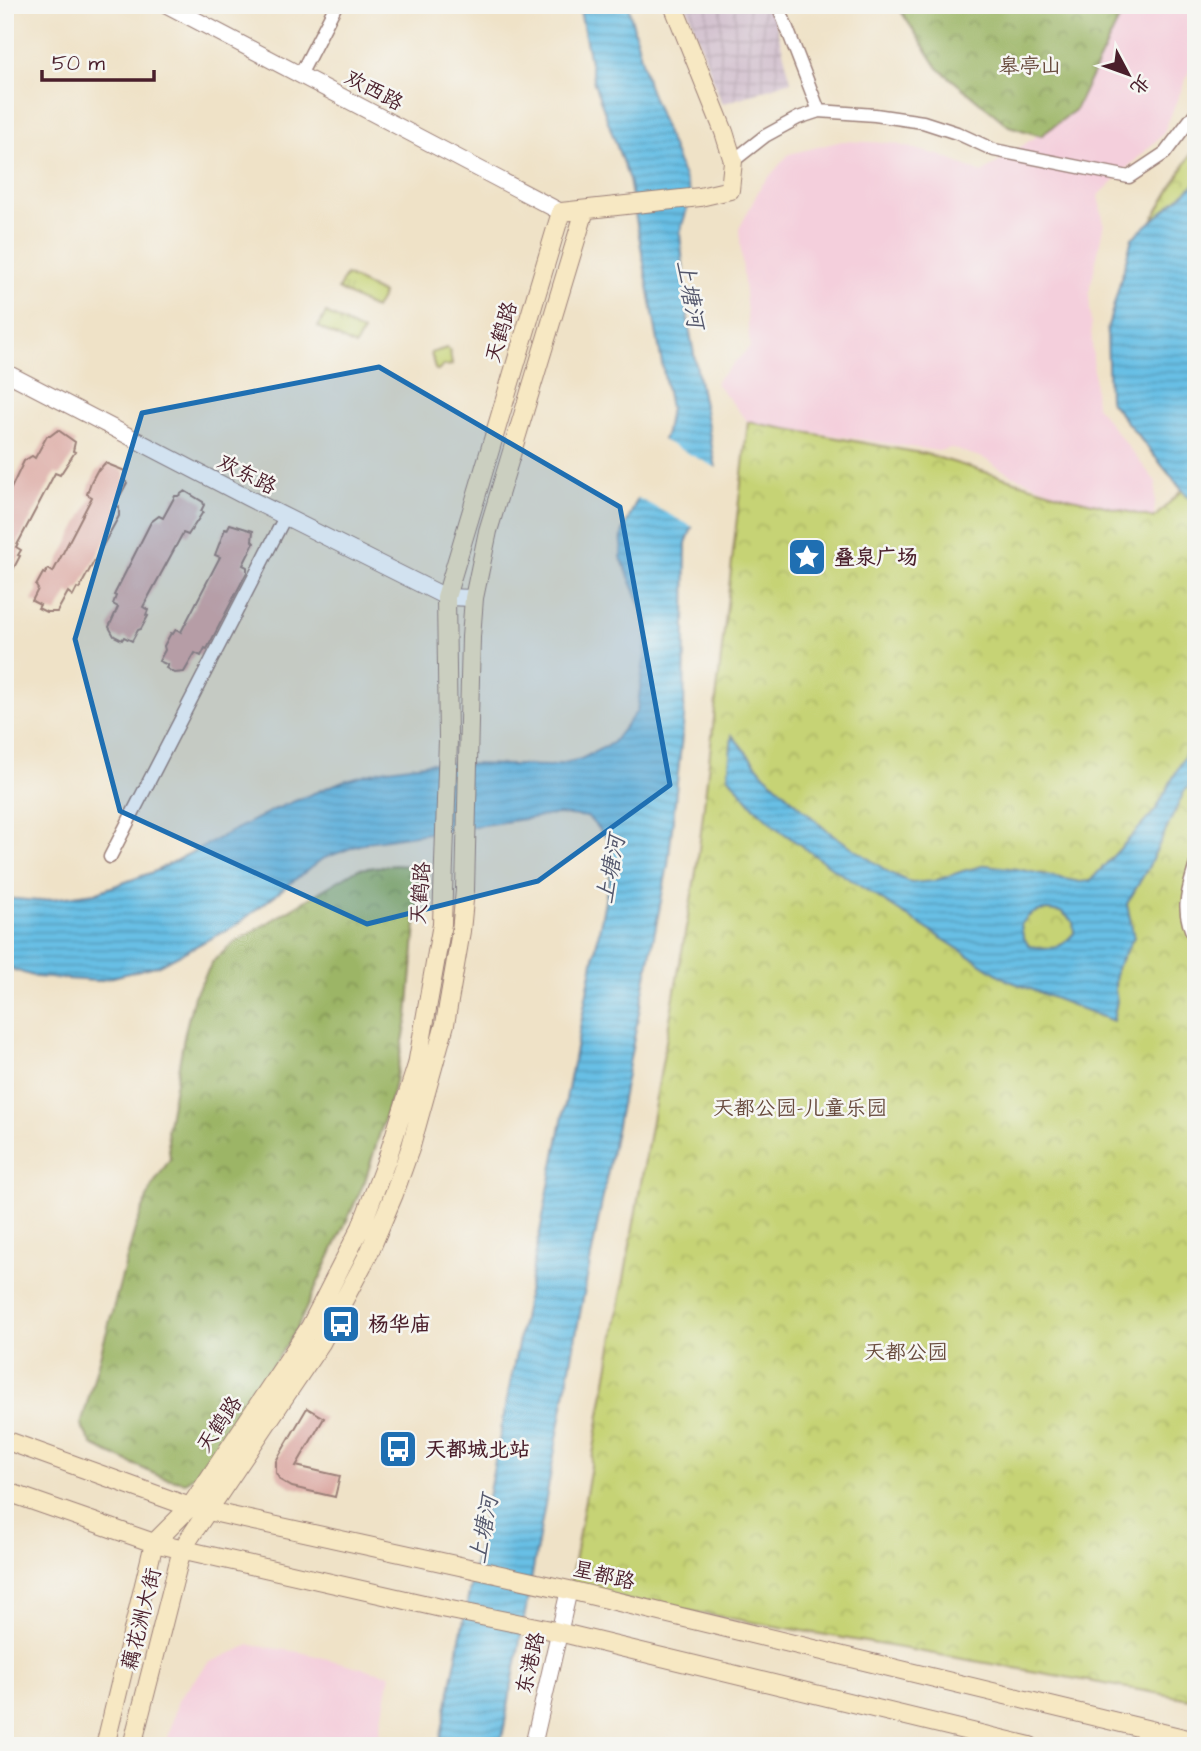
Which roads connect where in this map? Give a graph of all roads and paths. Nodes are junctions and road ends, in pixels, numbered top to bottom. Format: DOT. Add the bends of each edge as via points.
graph roads {
  1 [pos="167,5"];
  2 [pos="336,5"];
  3 [pos="673,5"];
  4 [pos="778,5"];
  5 [pos="300,75"];
  6 [pos="819,111"];
  7 [pos="1196,112"];
  8 [pos="733,161"];
  9 [pos="585,209"];
  10 [pos="561,212"];
  11 [pos="5,372"];
  12 [pos="285,517"];
  13 [pos="446,597"];
  14 [pos="474,598"];
  15 [pos="110,857"];
  16 [pos="1196,864"];
  17 [pos="1196,940"];
  18 [pos="5,1440"];
  19 [pos="5,1491"];
  20 [pos="190,1507"];
  21 [pos="209,1511"];
  22 [pos="154,1543"];
  23 [pos="182,1549"];
  24 [pos="563,1589"];
  25 [pos="552,1631"];
  26 [pos="1196,1741"];
  27 [pos="105,1746"];
  28 [pos="132,1746"];
  29 [pos="533,1746"];
  30 [pos="1030,1746"];
  1 -- 5 [label="street, 欢西路"];
  2 -- 5 [label="street"];
  3 -- 8 [label="main road"];
  4 -- 6 [label="street"];
  5 -- 10 [label="street, 欢西路"];
  6 -- 7 [label="street" via="923,122 994,150 1129,177 1165,153"];
  6 -- 8 [label="street" via="765,136"];
  8 -- 9 [label="main road" via="730,190"];
  9 -- 10 [label="main road"];
  9 -- 14 [label="main road, 天鹤路" via="488,531"];
  10 -- 13 [label="main road, 天鹤路"];
  11 -- 12 [label="street, 欢东路"];
  12 -- 13 [label="street, 欢东路"];
  12 -- 15 [label="street"];
  13 -- 14 [label="street, 欢东路"];
  13 -- 20 [label="main road, 天鹤路" via="448,739 442,924 417,1065 361,1227 310,1327"];
  14 -- 21 [label="main road, 天鹤路" via="461,931 445,1024 411,1146 359,1275 321,1343"];
  16 -- 17 [label="street" via="1186,923"];
  18 -- 20 [label="main road, 星都路"];
  19 -- 22 [label="main road"];
  20 -- 21 [label="main road, 星都路"];
  20 -- 22 [label="main road, 天鹤路"];
  21 -- 23 [label="main road, 藕花洲大街"];
  21 -- 24 [label="main road, 星都路"];
  22 -- 23 [label="main road"];
  22 -- 27 [label="main road, 藕花洲大街"];
  23 -- 25 [label="main road"];
  23 -- 28 [label="main road, 藕花洲大街"];
  24 -- 25 [label="street, 东港路"];
  24 -- 26 [label="main road, 星都路"];
  25 -- 29 [label="street, 东港路"];
  25 -- 30 [label="main road"];
}
